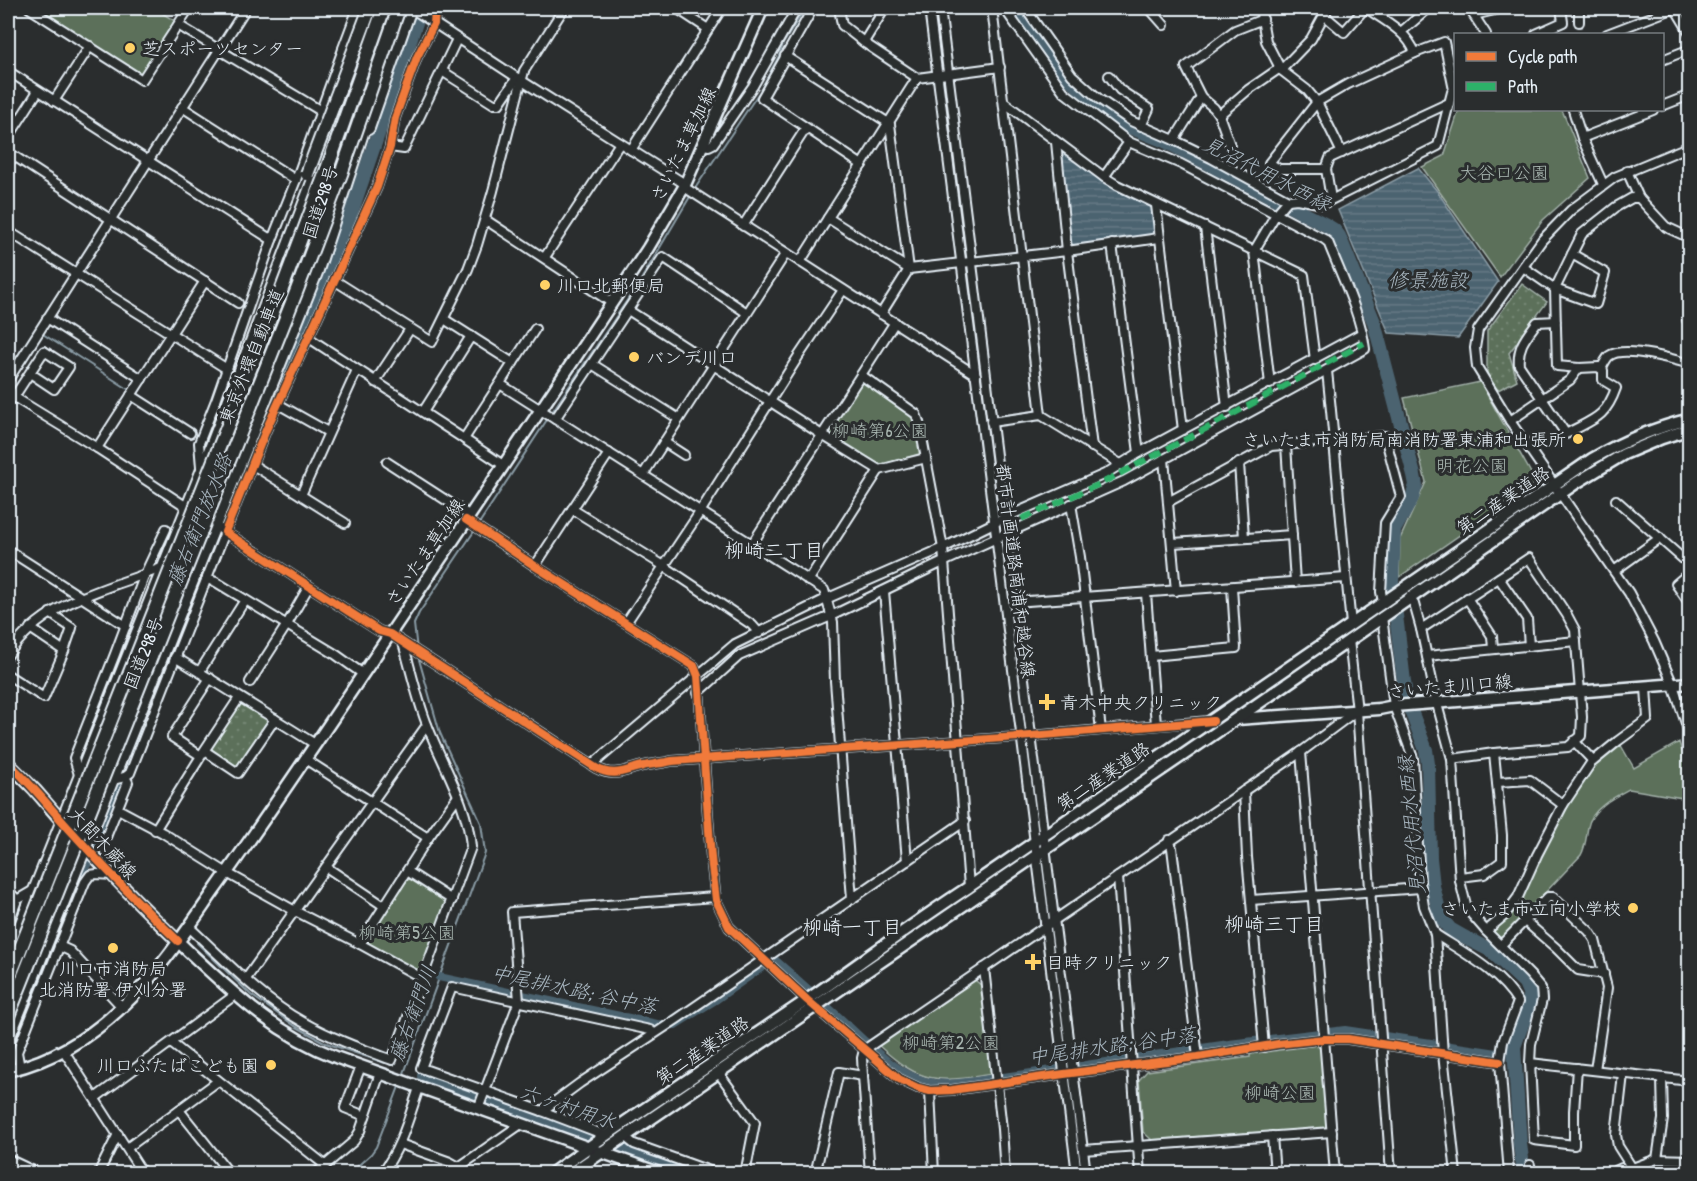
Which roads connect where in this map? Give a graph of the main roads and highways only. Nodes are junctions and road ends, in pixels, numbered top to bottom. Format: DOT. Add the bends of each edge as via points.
graph roads {
  1 [pos="370,8"];
  2 [pos="376,8"];
  3 [pos="384,8"];
  4 [pos="399,8"];
  5 [pos="404,8"];
  6 [pos="410,8"];
  7 [pos="763,8"];
  8 [pos="317,270"];
  9 [pos="233,372"];
  10 [pos="1689,419"];
  11 [pos="1689,429"];
  12 [pos="1557,490"];
  13 [pos="1689,683"];
  14 [pos="1236,718"];
  15 [pos="1213,721"];
  16 [pos="9,767"];
  17 [pos="63,822"];
  18 [pos="85,846"];
  19 [pos="178,942"];
  20 [pos="8,958"];
  21 [pos="8,980"];
  22 [pos="815,999"];
  23 [pos="8,1016"];
  24 [pos="8,1038"];
  25 [pos="8,1071"];
  26 [pos="588,1147"];
  27 [pos="601,1152"];
  28 [pos="551,1173"];
  29 [pos="570,1173"];
  30 [pos="662,1173"];
  1 -- 9 [label="highway, bridge" via="301,177 275,262"];
  2 -- 9 [label="highway, 国道298号" via="320,164"];
  3 -- 21 [label="highway, 東京外環自動車道, bridge" via="283,286"];
  4 -- 23 [label="highway, 東京外環自動車道, bridge" via="297,290"];
  5 -- 8 [label="highway, 国道298号"];
  6 -- 8 [label="highway"];
  7 -- 19 [label="main road, さいたま草加線" via="704,145 648,248 503,465 472,523 390,634"];
  8 -- 18 [label="highway, 国道298号" via="220,528"];
  9 -- 17 [label="highway, 国道298号" via="202,471"];
  10 -- 12 [label="main road, 第二産業道路" via="1640,434 1611,448"];
  11 -- 12 [label="main road, 第二産業道路" via="1624,454"];
  12 -- 14 [label="main road, 第二産業道路"];
  12 -- 15 [label="main road, 第二産業道路" via="1390,597"];
  13 -- 14 [label="main road, さいたま川口線"];
  14 -- 15 [label="main road, さいたま川口線"];
  14 -- 22 [label="main road, 第二産業道路"];
  15 -- 22 [label="main road, 第二産業道路" via="926,915"];
  16 -- 17 [label="main road, 大間木蕨線" via="35,789"];
  17 -- 18 [label="main road, 大間木蕨線"];
  17 -- 20 [label="highway, 国道298号"];
  18 -- 19 [label="main road, 大間木蕨線"];
  18 -- 24 [label="highway, 国道298号"];
  19 -- 25 [label="main road, さいたま草加線" via="152,975 104,1023 64,1051"];
  19 -- 26 [label="main road, 大間木蕨線" via="235,995 288,1034 415,1087"];
  22 -- 26 [label="main road, 第二産業道路"];
  22 -- 27 [label="main road, 第二産業道路"];
  26 -- 27 [label="main road, 大間木蕨線"];
  26 -- 28 [label="main road, 第二産業道路"];
  27 -- 29 [label="main road, 第二産業道路"];
  27 -- 30 [label="main road, 大間木蕨線"];
}
